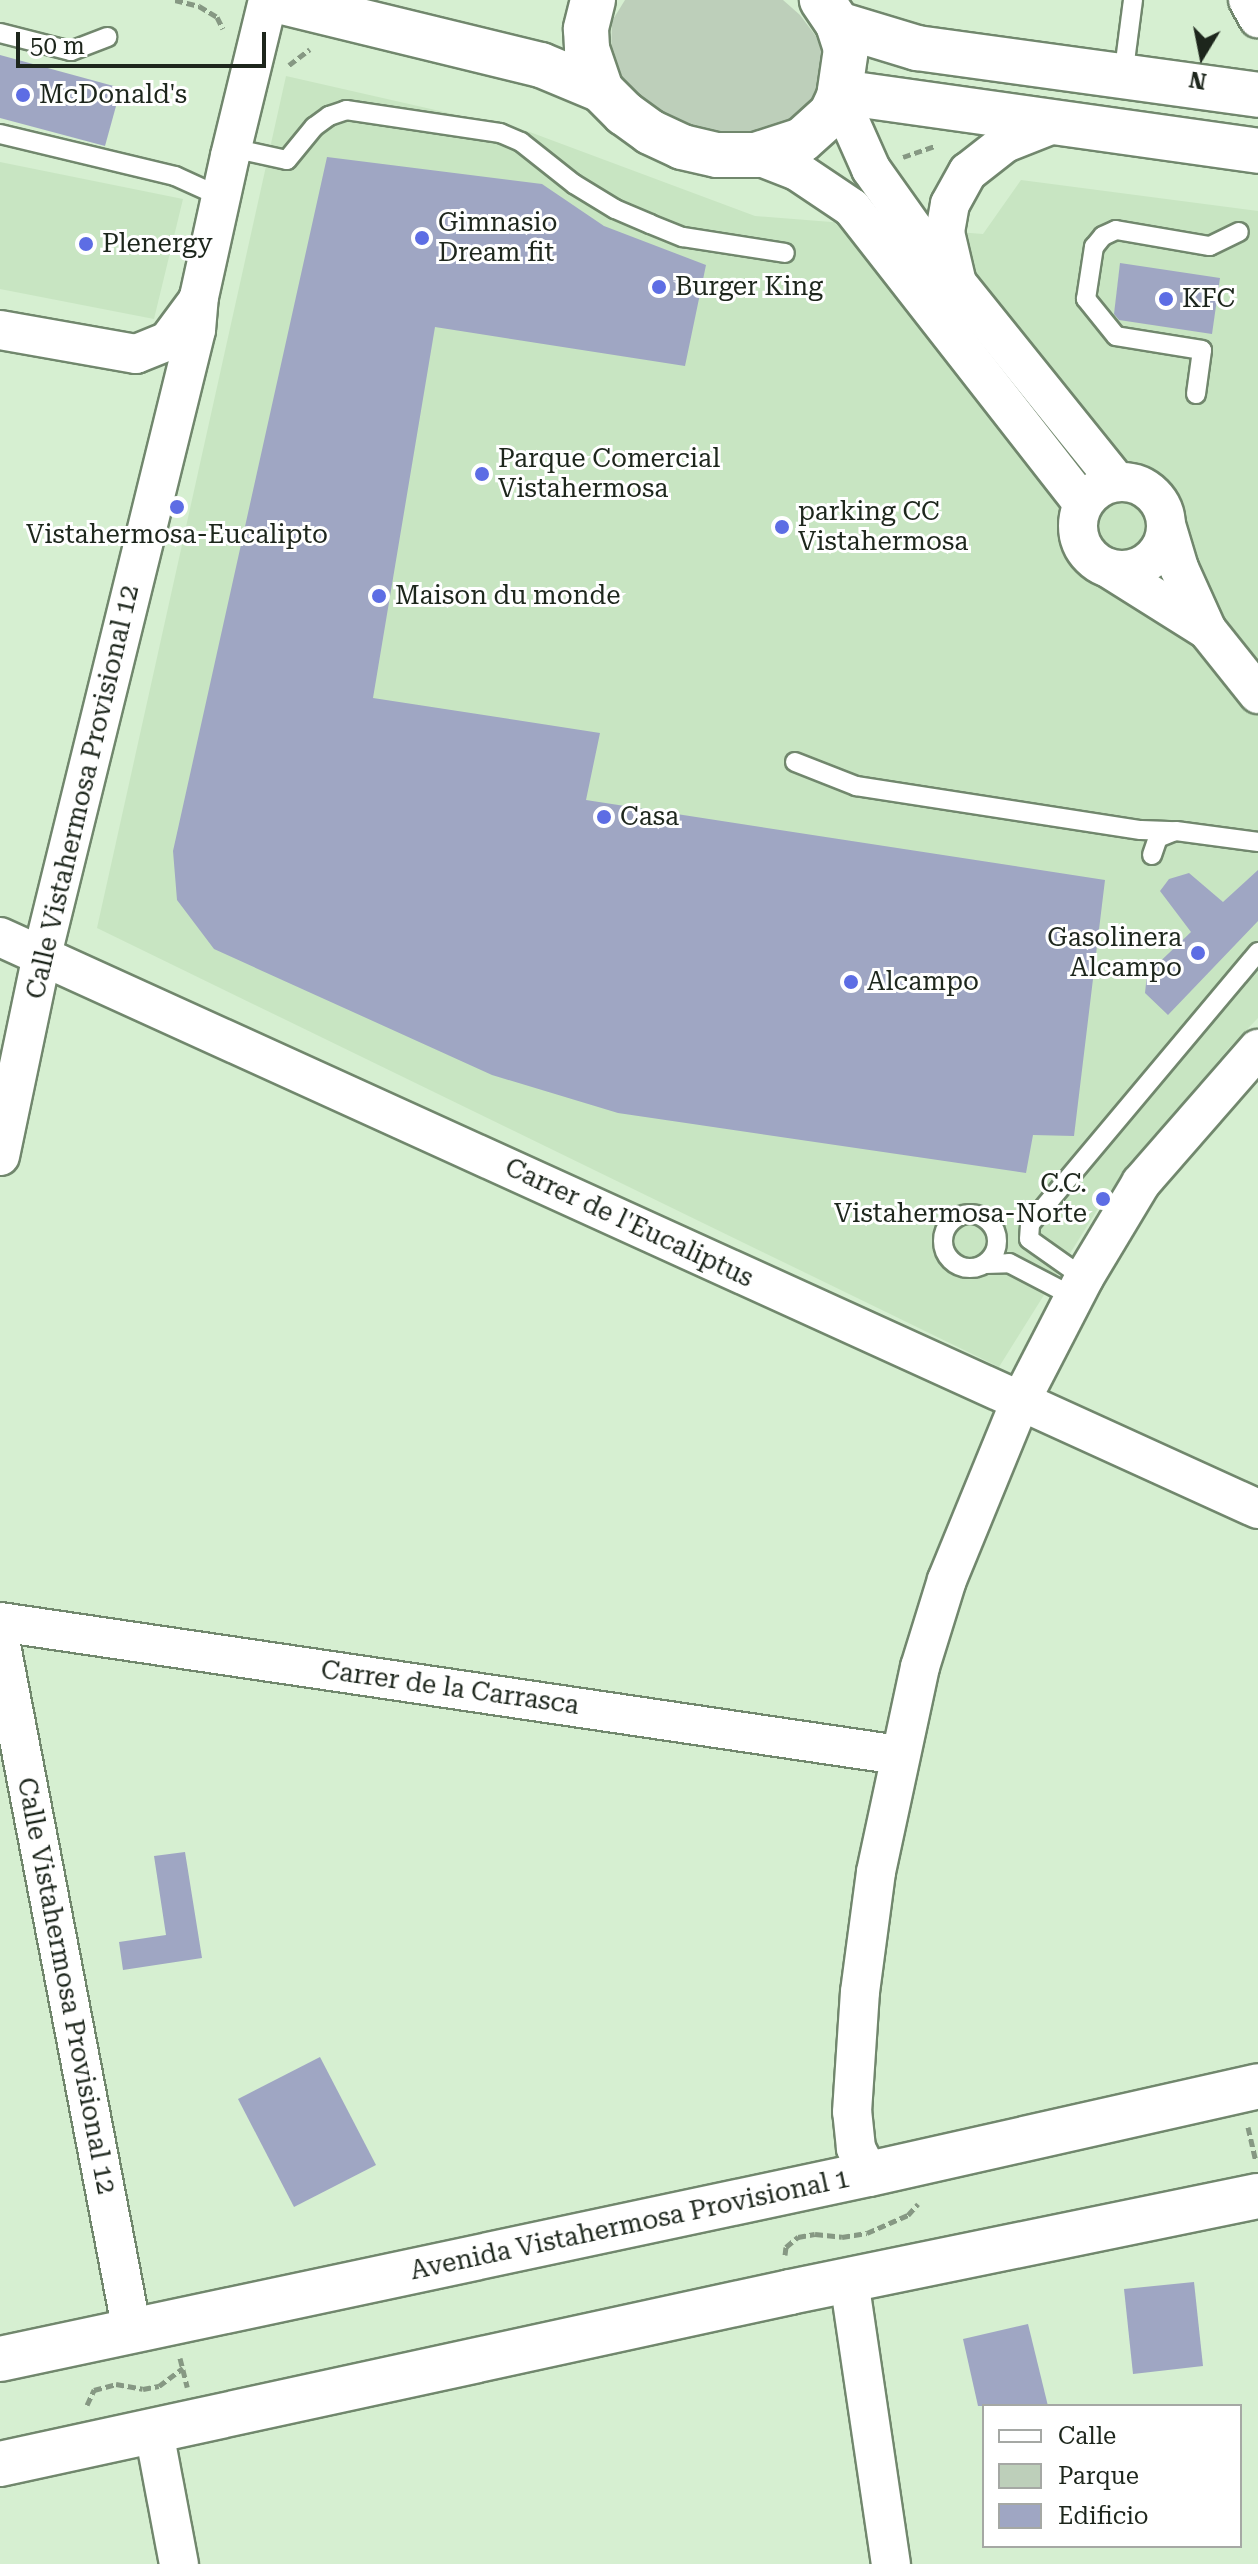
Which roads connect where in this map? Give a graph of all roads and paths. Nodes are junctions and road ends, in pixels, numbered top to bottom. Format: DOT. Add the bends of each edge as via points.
graph roads {
  1 [pos="175,0"];
  2 [pos="271,0"];
  3 [pos="593,0"];
  4 [pos="1133,0"];
  5 [pos="1248,0"];
  6 [pos="199,6"];
  7 [pos="830,12"];
  8 [pos="1258,18"];
  9 [pos="0,33"];
  10 [pos="107,37"];
  11 [pos="1123,77"];
  12 [pos="601,90"];
  13 [pos="840,94"];
  14 [pos="1258,95"];
  15 [pos="1056,123"];
  16 [pos="0,134"];
  17 [pos="232,148"];
  18 [pos="1258,151"];
  19 [pos="756,155"];
  20 [pos="221,197"];
  21 [pos="1239,232"];
  22 [pos="785,253"];
  23 [pos="960,290"];
  24 [pos="199,297"];
  25 [pos="0,330"];
  26 [pos="136,354"];
  27 [pos="1196,394"];
  28 [pos="170,428"];
  29 [pos="1117,482"];
  30 [pos="1083,504"];
  31 [pos="1167,528"];
  32 [pos="1108,568"];
  33 [pos="1207,630"];
  34 [pos="1258,694"];
  35 [pos="795,762"];
  36 [pos="1176,831"];
  37 [pos="1258,842"];
  38 [pos="1152,855"];
  39 [pos="0,937"];
  40 [pos="1258,952"];
  41 [pos="42,955"];
  42 [pos="1258,1049"];
  43 [pos="0,1156"];
  44 [pos="985,1264"];
  45 [pos="1079,1288"];
  46 [pos="1020,1402"];
  47 [pos="1258,1509"];
  48 [pos="0,1622"];
  49 [pos="0,1640"];
  50 [pos="899,1755"];
  51 [pos="1258,2086"];
  52 [pos="918,2164"];
  53 [pos="869,2174"];
  54 [pos="1258,2196"];
  55 [pos="849,2280"];
  56 [pos="790,2292"];
  57 [pos="187,2319"];
  58 [pos="132,2331"];
  59 [pos="0,2359"];
  60 [pos="154,2432"];
  61 [pos="96,2444"];
  62 [pos="0,2464"];
  63 [pos="179,2564"];
  64 [pos="891,2564"];
  1 -- 6 [label="path"];
  2 -- 12 [label="street" via="541,65"];
  2 -- 17 [label="street, Calle Vistahermosa Provisional 12"];
  3 -- 12 [label="street" via="587,49"];
  4 -- 11 [label="lane"];
  5 -- 8 [label="street"];
  7 -- 11 [label="street" via="917,48"];
  7 -- 13 [label="street" via="846,49"];
  9 -- 10 [label="lane" via="71,51"];
  11 -- 14 [label="street"];
  12 -- 19 [label="street" via="650,132 682,147 717,155"];
  13 -- 15 [label="street"];
  13 -- 19 [label="street" via="831,114 802,140"];
  13 -- 23 [label="street" via="871,169"];
  15 -- 18 [label="street"];
  15 -- 23 [label="street" via="1005,143 968,172 950,204 945,232"];
  16 -- 20 [label="lane" via="175,176"];
  17 -- 20 [label="street, Calle Vistahermosa Provisional 12"];
  17 -- 22 [label="lane" via="287,160 314,127 346,110 500,133 521,142 615,209 650,224 683,237"];
  19 -- 30 [label="street" via="797,171 852,208"];
  20 -- 24 [label="street, Calle Vistahermosa Provisional 12"];
  21 -- 27 [label="lane" via="1210,246 1116,230 1094,247 1086,299 1116,336 1202,350"];
  23 -- 29 [label="street"];
  24 -- 26 [label="street, Calle Vistahermosa Provisional 12" via="168,341"];
  24 -- 28 [label="street, Calle Vistahermosa Provisional 12" via="196,330"];
  25 -- 26 [label="street"];
  26 -- 28 [label="street, Calle Vistahermosa Provisional 12" via="162,378"];
  28 -- 41 [label="street, Calle Vistahermosa Provisional 12"];
  29 -- 30 [label="street" via="1098,489"];
  29 -- 31 [label="street" via="1146,489 1158,500"];
  30 -- 32 [label="street" via="1079,537 1085,551"];
  31 -- 32 [label="street" via="1154,557 1140,567"];
  31 -- 33 [label="street"];
  32 -- 33 [label="street"];
  33 -- 34 [label="street"];
  35 -- 36 [label="lane" via="856,786"];
  36 -- 37 [label="lane"];
  36 -- 38 [label="lane" via="1158,838"];
  39 -- 41 [label="street, Carrer de l'Eucaliptus"];
  40 -- 45 [label="lane" via="1030,1224 1029,1239"];
  41 -- 43 [label="street, Calle Vistahermosa Provisional 12"];
  41 -- 46 [label="street, Carrer de l'Eucaliptus"];
  42 -- 45 [label="street" via="1141,1183"];
  44 -- 45 [label="lane" via="1009,1263"];
  45 -- 46 [label="street"];
  46 -- 47 [label="street, Carrer de l'Eucaliptus"];
  46 -- 50 [label="street" via="947,1580"];
  48 -- 50 [label="street, Carrer de la Carrasca"];
  49 -- 58 [label="street, Calle Vistahermosa Provisional 12"];
  50 -- 53 [label="street" via="860,1992 852,2112 856,2148"];
  51 -- 52 [label="street, Avenida Vistahermosa Provisional 1"];
  52 -- 53 [label="street, Avenida Vistahermosa Provisional 1"];
  52 -- 56 [label="path" via="920,2201 908,2215 867,2233 815,2234 798,2237 786,2247"];
  53 -- 57 [label="street, Avenida Vistahermosa Provisional 1"];
  54 -- 55 [label="street"];
  55 -- 56 [label="street"];
  55 -- 64 [label="street"];
  56 -- 60 [label="street"];
  57 -- 58 [label="street, Avenida Vistahermosa Provisional 1"];
  57 -- 61 [label="path" via="183,2371 159,2386 116,2384 94,2390 86,2406"];
  58 -- 59 [label="street, Avenida Vistahermosa Provisional 1"];
  60 -- 61 [label="street"];
  60 -- 63 [label="street"];
  61 -- 62 [label="street"];
}
